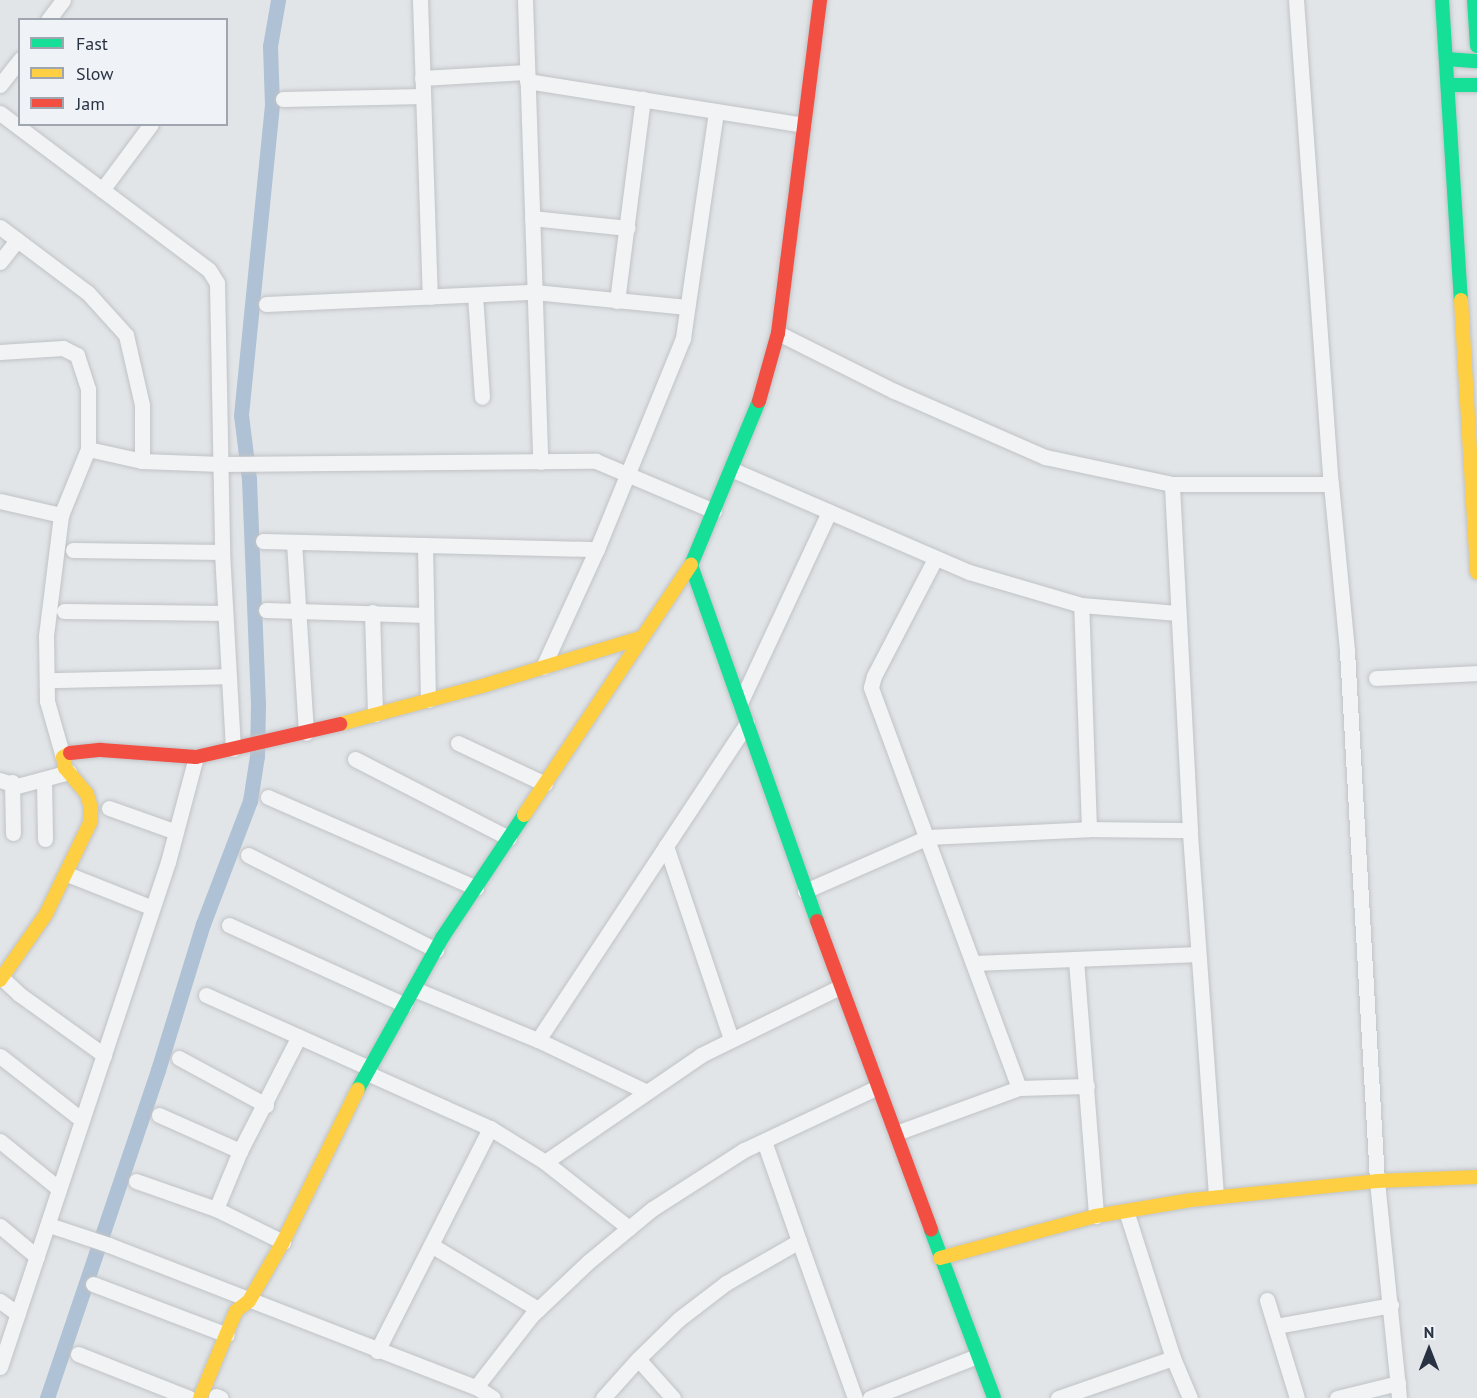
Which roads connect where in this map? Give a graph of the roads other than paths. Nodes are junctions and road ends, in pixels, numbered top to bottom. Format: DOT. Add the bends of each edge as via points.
graph roads {
  1 [pos="63,0"];
  2 [pos="420,0"];
  3 [pos="525,0"];
  4 [pos="820,0"];
  5 [pos="1296,0"];
  6 [pos="1442,0"];
  7 [pos="1474,0"];
  8 [pos="50,18"];
  9 [pos="1477,46"];
  10 [pos="1446,59"];
  11 [pos="1477,61"];
  12 [pos="18,62"];
  13 [pos="526,76"];
  14 [pos="422,78"];
  15 [pos="0,85"];
  16 [pos="1449,85"];
  17 [pos="1477,85"];
  18 [pos="423,96"];
  19 [pos="283,99"];
  20 [pos="643,99"];
  21 [pos="716,111"];
  22 [pos="0,113"];
  23 [pos="804,125"];
  24 [pos="150,126"];
  25 [pos="102,190"];
  26 [pos="532,218"];
  27 [pos="0,227"];
  28 [pos="627,228"];
  29 [pos="17,240"];
  30 [pos="0,262"];
  31 [pos="534,292"];
  32 [pos="475,295"];
  33 [pos="430,297"];
  34 [pos="617,301"];
  35 [pos="266,304"];
  36 [pos="687,308"];
  37 [pos="778,333"];
  38 [pos="0,352"];
  39 [pos="482,397"];
  40 [pos="88,449"];
  41 [pos="142,461"];
  42 [pos="540,462"];
  43 [pos="224,464"];
  44 [pos="731,469"];
  45 [pos="627,472"];
  46 [pos="1172,484"];
  47 [pos="1331,484"];
  48 [pos="0,501"];
  49 [pos="714,511"];
  50 [pos="830,512"];
  51 [pos="60,515"];
  52 [pos="263,541"];
  53 [pos="294,542"];
  54 [pos="425,545"];
  55 [pos="597,549"];
  56 [pos="73,550"];
  57 [pos="222,552"];
  58 [pos="935,559"];
  59 [pos="691,565"];
  60 [pos="1477,573"];
  61 [pos="1081,605"];
  62 [pos="298,609"];
  63 [pos="266,610"];
  64 [pos="64,611"];
  65 [pos="372,612"];
  66 [pos="225,613"];
  67 [pos="1178,613"];
  68 [pos="426,615"];
  69 [pos="643,637"];
  70 [pos="543,667"];
  71 [pos="1477,673"];
  72 [pos="229,676"];
  73 [pos="1376,678"];
  74 [pos="55,680"];
  75 [pos="428,700"];
  76 [pos="740,703"];
  77 [pos="375,714"];
  78 [pos="747,723"];
  79 [pos="306,733"];
  80 [pos="458,743"];
  81 [pos="240,747"];
  82 [pos="63,757"];
  83 [pos="196,757"];
  84 [pos="355,759"];
  85 [pos="69,772"];
  86 [pos="44,780"];
  87 [pos="6,781"];
  88 [pos="545,784"];
  89 [pos="268,797"];
  90 [pos="109,808"];
  91 [pos="1089,829"];
  92 [pos="1190,830"];
  93 [pos="176,832"];
  94 [pos="13,833"];
  95 [pos="928,837"];
  96 [pos="509,838"];
  97 [pos="45,839"];
  98 [pos="666,846"];
  99 [pos="248,855"];
  100 [pos="67,874"];
  101 [pos="476,888"];
  102 [pos="806,891"];
  103 [pos="153,908"];
  104 [pos="229,925"];
  105 [pos="436,950"];
  106 [pos="1198,954"];
  107 [pos="1076,960"];
  108 [pos="975,963"];
  109 [pos="3,973"];
  110 [pos="840,987"];
  111 [pos="414,989"];
  112 [pos="206,995"];
  113 [pos="405,1005"];
  114 [pos="298,1038"];
  115 [pos="731,1039"];
  116 [pos="538,1040"];
  117 [pos="104,1054"];
  118 [pos="0,1056"];
  119 [pos="179,1058"];
  120 [pos="368,1071"];
  121 [pos="1087,1086"];
  122 [pos="878,1087"];
  123 [pos="1019,1088"];
  124 [pos="645,1092"];
  125 [pos="266,1105"];
  126 [pos="159,1115"];
  127 [pos="82,1120"];
  128 [pos="490,1128"];
  129 [pos="896,1133"];
  130 [pos="0,1141"];
  131 [pos="764,1141"];
  132 [pos="240,1151"];
  133 [pos="545,1162"];
  134 [pos="1477,1177"];
  135 [pos="136,1181"];
  136 [pos="1377,1181"];
  137 [pos="59,1189"];
  138 [pos="1216,1197"];
  139 [pos="216,1209"];
  140 [pos="1126,1210"];
  141 [pos="1096,1216"];
  142 [pos="48,1225"];
  143 [pos="0,1226"];
  144 [pos="629,1228"];
  145 [pos="799,1241"];
  146 [pos="283,1242"];
  147 [pos="431,1245"];
  148 [pos="37,1257"];
  149 [pos="940,1258"];
  150 [pos="93,1284"];
  151 [pos="1267,1300"];
  152 [pos="0,1301"];
  153 [pos="249,1301"];
  154 [pos="1391,1305"];
  155 [pos="538,1309"];
  156 [pos="18,1314"];
  157 [pos="1276,1326"];
  158 [pos="227,1335"];
  159 [pos="377,1351"];
  160 [pos="78,1354"];
  161 [pos="977,1356"];
  162 [pos="1173,1358"];
  163 [pos="638,1359"];
  164 [pos="0,1367"];
  165 [pos="476,1386"];
  166 [pos="1398,1390"];
  167 [pos="218,1397"];
  168 [pos="189,1398"];
  169 [pos="200,1398"];
  170 [pos="492,1398"];
  171 [pos="603,1398"];
  172 [pos="673,1398"];
  173 [pos="855,1398"];
  174 [pos="870,1398"];
  175 [pos="994,1398"];
  176 [pos="1058,1398"];
  177 [pos="1190,1398"];
  178 [pos="1297,1398"];
  179 [pos="1337,1398"];
  1 -- 8 [label="street"];
  2 -- 14 [label="street"];
  3 -- 13 [label="street"];
  4 -- 23 [label="street"];
  5 -- 47 [label="street"];
  6 -- 10 [label="street"];
  7 -- 9 [label="street"];
  10 -- 11 [label="street"];
  10 -- 16 [label="street"];
  12 -- 15 [label="street"];
  13 -- 14 [label="street"];
  13 -- 20 [label="street"];
  13 -- 26 [label="street"];
  14 -- 18 [label="street"];
  16 -- 17 [label="street"];
  16 -- 60 [label="street"];
  18 -- 19 [label="street"];
  18 -- 33 [label="street"];
  20 -- 21 [label="street"];
  20 -- 28 [label="street"];
  21 -- 23 [label="street"];
  21 -- 36 [label="street"];
  22 -- 25 [label="street"];
  23 -- 37 [label="street"];
  24 -- 25 [label="street"];
  25 -- 43 [label="street" via="209,270 217,283"];
  26 -- 28 [label="street"];
  26 -- 31 [label="street"];
  27 -- 29 [label="street"];
  28 -- 34 [label="street"];
  29 -- 30 [label="street"];
  29 -- 41 [label="street" via="88,293 126,335 142,405"];
  31 -- 32 [label="street"];
  31 -- 34 [label="street"];
  31 -- 42 [label="street"];
  32 -- 33 [label="street"];
  32 -- 39 [label="street"];
  33 -- 35 [label="street"];
  34 -- 36 [label="street"];
  36 -- 45 [label="street" via="683,338"];
  37 -- 44 [label="street" via="757,408"];
  37 -- 46 [label="street" via="894,391 1045,457"];
  38 -- 40 [label="street" via="63,348 77,355 88,389"];
  40 -- 41 [label="street"];
  40 -- 51 [label="street"];
  41 -- 43 [label="street"];
  42 -- 43 [label="street"];
  42 -- 45 [label="street" via="596,461"];
  43 -- 57 [label="street"];
  44 -- 49 [label="street"];
  44 -- 50 [label="street"];
  45 -- 49 [label="street"];
  45 -- 55 [label="street"];
  46 -- 47 [label="street"];
  46 -- 67 [label="street"];
  47 -- 136 [label="street" via="1347,651"];
  48 -- 51 [label="street"];
  49 -- 59 [label="street"];
  50 -- 58 [label="street"];
  50 -- 76 [label="street"];
  51 -- 82 [label="street" via="46,636 47,701"];
  52 -- 53 [label="street"];
  53 -- 54 [label="street"];
  53 -- 62 [label="street"];
  54 -- 55 [label="street"];
  54 -- 68 [label="street"];
  55 -- 70 [label="street"];
  56 -- 57 [label="street"];
  57 -- 66 [label="street"];
  58 -- 61 [label="street"];
  58 -- 95 [label="street" via="874,676 872,687"];
  59 -- 69 [label="street"];
  59 -- 76 [label="street"];
  61 -- 67 [label="street"];
  61 -- 91 [label="street"];
  62 -- 63 [label="street"];
  62 -- 65 [label="street"];
  62 -- 79 [label="street"];
  64 -- 66 [label="street"];
  65 -- 68 [label="street"];
  65 -- 77 [label="street"];
  66 -- 72 [label="street"];
  67 -- 92 [label="street"];
  68 -- 75 [label="street"];
  69 -- 70 [label="street"];
  69 -- 88 [label="street"];
  70 -- 75 [label="street"];
  71 -- 73 [label="street"];
  72 -- 74 [label="street"];
  72 -- 81 [label="street"];
  75 -- 77 [label="street"];
  76 -- 78 [label="street"];
  77 -- 79 [label="street"];
  78 -- 98 [label="street"];
  78 -- 102 [label="street"];
  79 -- 81 [label="street"];
  80 -- 88 [label="street"];
  81 -- 83 [label="street"];
  82 -- 83 [label="street" via="101,750"];
  82 -- 85 [label="street" via="64,768"];
  83 -- 93 [label="street"];
  84 -- 96 [label="street"];
  85 -- 86 [label="street"];
  85 -- 100 [label="street" via="87,794 91,808 90,823"];
  86 -- 87 [label="street" via="17,786"];
  86 -- 97 [label="street"];
  87 -- 94 [label="street"];
  88 -- 96 [label="street"];
  89 -- 101 [label="street"];
  90 -- 93 [label="street"];
  91 -- 92 [label="street"];
  91 -- 95 [label="street"];
  92 -- 106 [label="street"];
  93 -- 103 [label="street"];
  95 -- 102 [label="street"];
  95 -- 108 [label="street"];
  96 -- 101 [label="street"];
  98 -- 115 [label="street"];
  98 -- 116 [label="street"];
  99 -- 105 [label="street"];
  100 -- 103 [label="street"];
  100 -- 109 [label="street" via="46,914"];
  101 -- 105 [label="street"];
  102 -- 110 [label="street"];
  103 -- 117 [label="street"];
  104 -- 113 [label="street"];
  105 -- 111 [label="street"];
  106 -- 107 [label="street"];
  106 -- 138 [label="street"];
  107 -- 108 [label="street"];
  107 -- 121 [label="street"];
  108 -- 123 [label="street"];
  109 -- 117 [label="street" via="19,994"];
  110 -- 115 [label="street"];
  110 -- 122 [label="street"];
  111 -- 113 [label="street"];
  111 -- 116 [label="street"];
  112 -- 114 [label="street"];
  113 -- 120 [label="street"];
  114 -- 120 [label="street"];
  114 -- 125 [label="street"];
  115 -- 124 [label="street"];
  116 -- 124 [label="street"];
  117 -- 127 [label="street"];
  118 -- 127 [label="street"];
  119 -- 125 [label="street"];
  120 -- 128 [label="street"];
  120 -- 146 [label="street"];
  121 -- 123 [label="street"];
  121 -- 141 [label="street"];
  122 -- 129 [label="street"];
  122 -- 131 [label="street"];
  123 -- 129 [label="street"];
  124 -- 133 [label="street"];
  125 -- 132 [label="street"];
  126 -- 132 [label="street"];
  127 -- 137 [label="street"];
  128 -- 133 [label="street"];
  128 -- 147 [label="street"];
  129 -- 149 [label="street"];
  130 -- 137 [label="street"];
  131 -- 144 [label="street" via="652,1209"];
  131 -- 145 [label="street"];
  132 -- 139 [label="street"];
  133 -- 144 [label="street"];
  134 -- 136 [label="street"];
  135 -- 139 [label="street"];
  136 -- 138 [label="street"];
  136 -- 154 [label="street"];
  137 -- 142 [label="street"];
  138 -- 140 [label="street"];
  139 -- 146 [label="street"];
  140 -- 141 [label="street"];
  140 -- 162 [label="street"];
  141 -- 149 [label="street"];
  142 -- 148 [label="street"];
  142 -- 153 [label="street"];
  143 -- 148 [label="street"];
  144 -- 155 [label="street"];
  145 -- 163 [label="street" via="726,1283 679,1319"];
  145 -- 173 [label="street"];
  146 -- 153 [label="street"];
  147 -- 155 [label="street"];
  147 -- 159 [label="street"];
  148 -- 156 [label="street"];
  149 -- 161 [label="street"];
  150 -- 158 [label="street"];
  151 -- 157 [label="street"];
  152 -- 156 [label="street"];
  153 -- 158 [label="street" via="236,1311"];
  153 -- 159 [label="street"];
  153 -- 167 [label="street" via="248,1318"];
  154 -- 157 [label="street"];
  154 -- 166 [label="street"];
  155 -- 165 [label="street"];
  156 -- 164 [label="street"];
  157 -- 178 [label="street"];
  158 -- 169 [label="street"];
  159 -- 165 [label="street"];
  160 -- 168 [label="street"];
  161 -- 174 [label="street"];
  161 -- 175 [label="street"];
  162 -- 176 [label="street"];
  162 -- 177 [label="street"];
  163 -- 171 [label="street"];
  163 -- 172 [label="street"];
  165 -- 170 [label="street"];
  166 -- 179 [label="street"];
}
